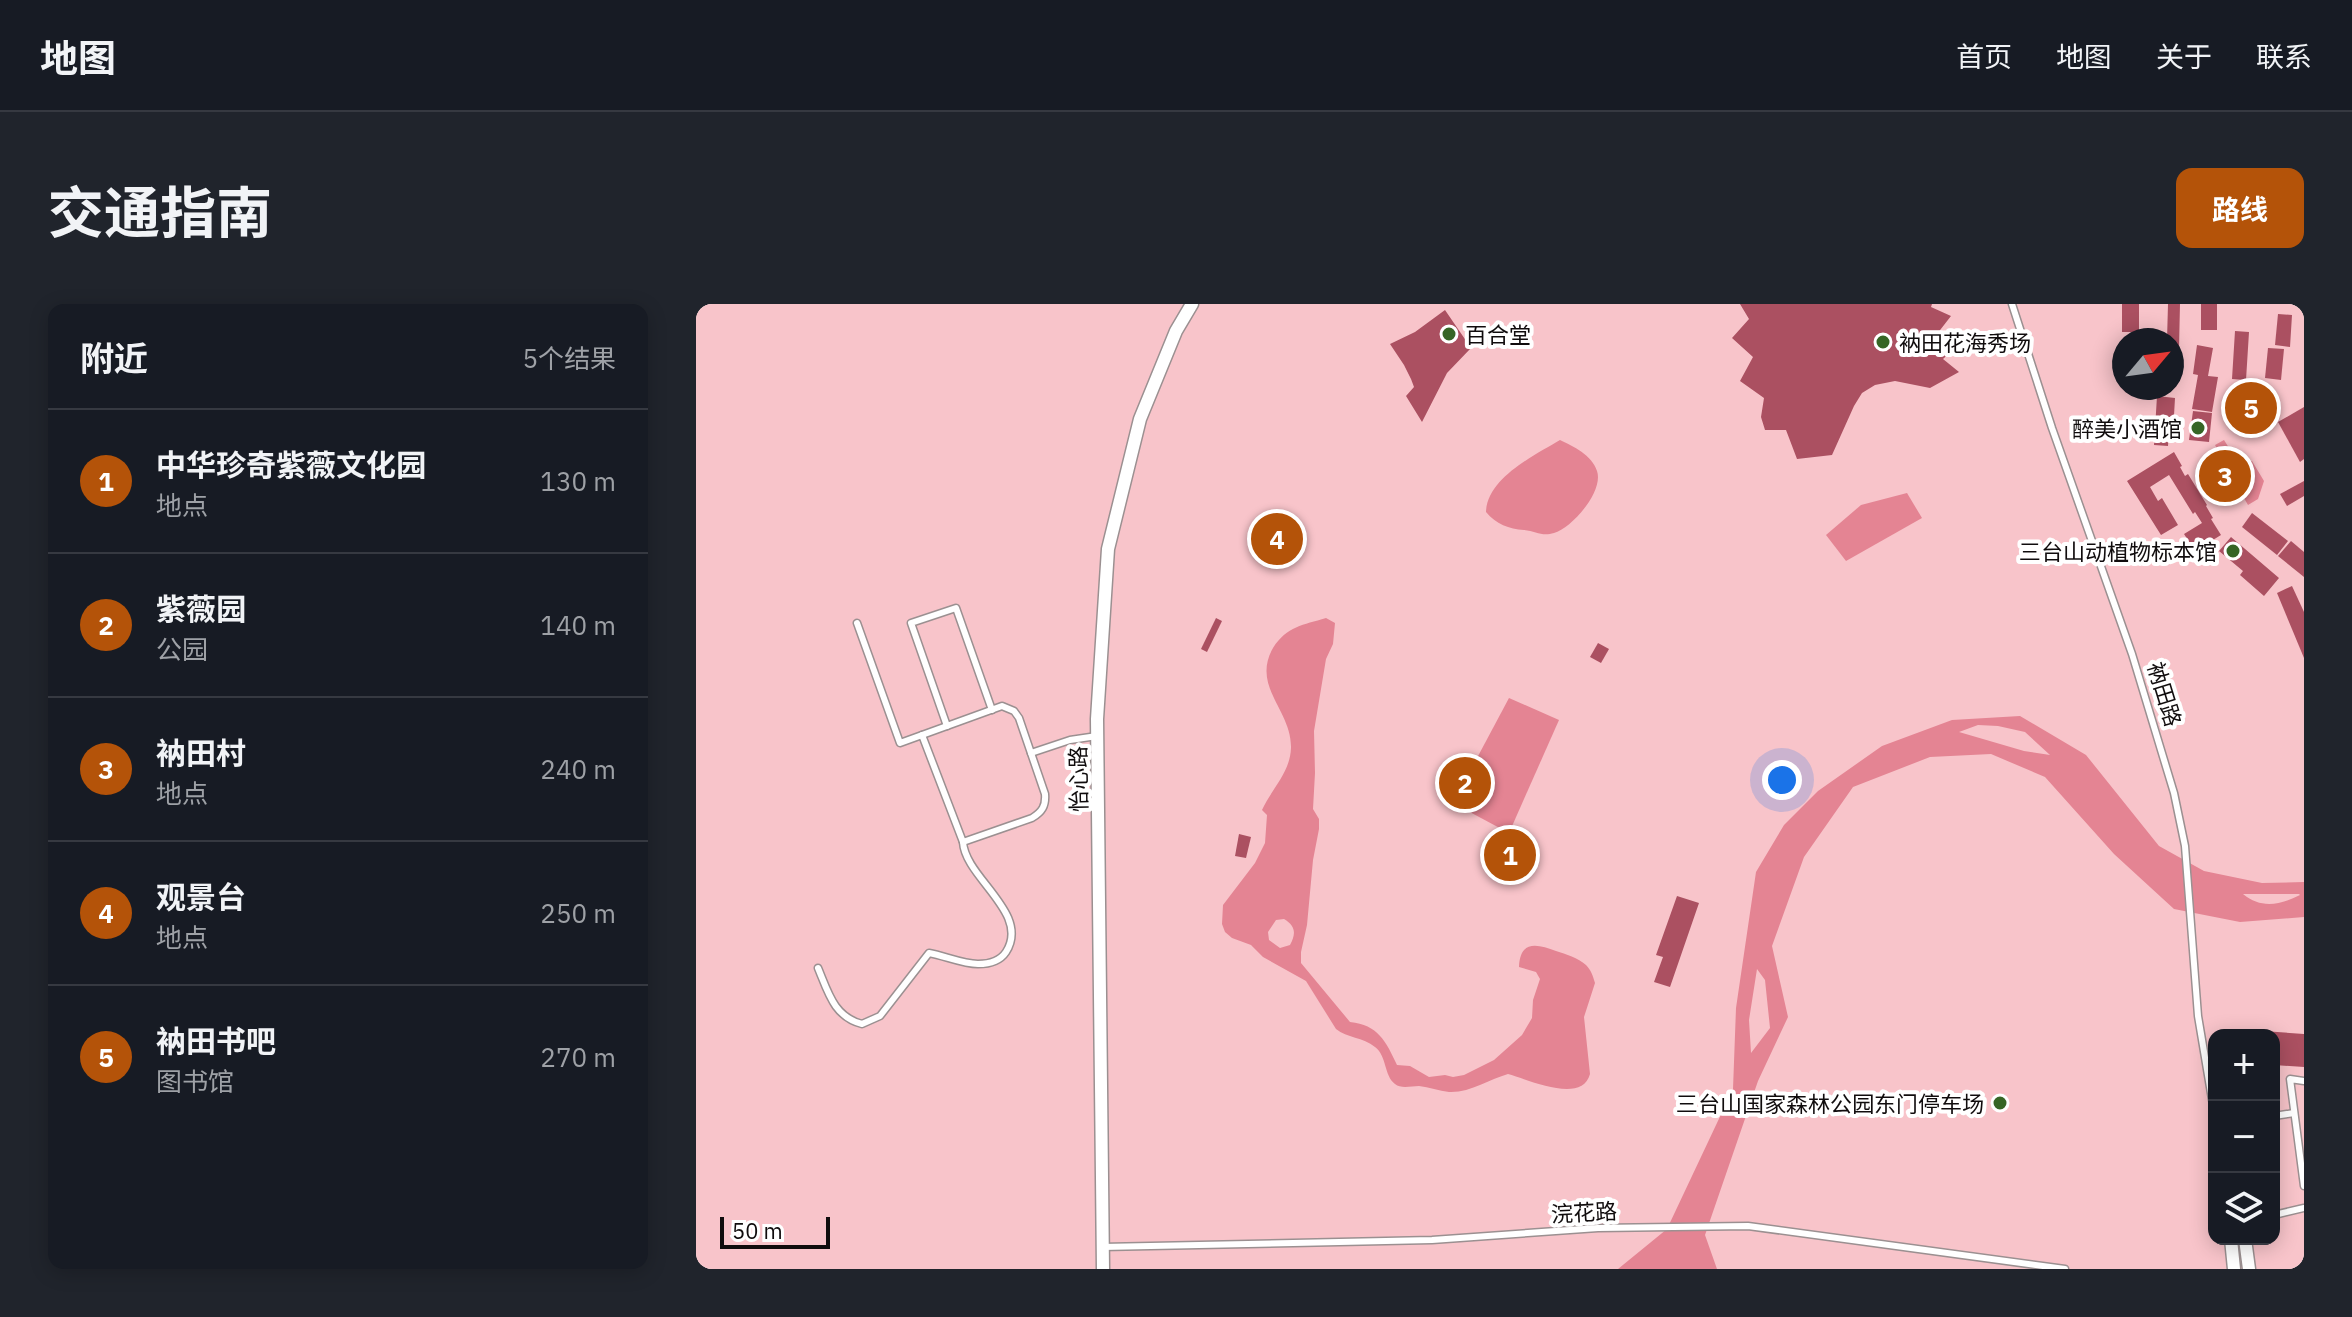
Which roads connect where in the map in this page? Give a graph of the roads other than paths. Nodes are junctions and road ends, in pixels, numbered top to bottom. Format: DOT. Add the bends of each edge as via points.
graph roads {
  1 [pos="1192,304"];
  2 [pos="2012,304"];
  3 [pos="857,623"];
  4 [pos="992,710"];
  5 [pos="947,726"];
  6 [pos="922,735"];
  7 [pos="1097,736"];
  8 [pos="1031,753"];
  9 [pos="963,842"];
  10 [pos="818,968"];
  11 [pos="2304,1081"];
  12 [pos="2212,1101"];
  13 [pos="2294,1113"];
  14 [pos="2280,1115"];
  15 [pos="2304,1186"];
  16 [pos="2304,1208"];
  17 [pos="2280,1214"];
  18 [pos="2232,1245"];
  19 [pos="2246,1245"];
  20 [pos="1102,1247"];
  21 [pos="1103,1269"];
  22 [pos="2065,1269"];
  23 [pos="2234,1269"];
  24 [pos="2249,1269"];
  1 -- 7 [label="street, 怡心路" via="1140,419 1108,549"];
  2 -- 12 [label="lane, 衲田路" via="2174,793 2185,846 2198,1016"];
  3 -- 6 [label="lane" via="900,743"];
  4 -- 5 [label="lane"];
  4 -- 5 [label="lane" via="956,608 911,623"];
  4 -- 8 [label="lane" via="1002,706 1014,711"];
  5 -- 6 [label="lane"];
  6 -- 9 [label="lane"];
  7 -- 8 [label="lane"];
  7 -- 20 [label="street, 怡心路"];
  8 -- 9 [label="lane" via="1045,794 1044,808 1032,818"];
  9 -- 10 [label="lane" via="965,856 1007,914 1010,941 1003,956 977,964 929,953 880,1016 866,1024 845,1019"];
  11 -- 13 [label="lane" via="2290,1079"];
  13 -- 14 [label="lane"];
  13 -- 15 [label="lane"];
  16 -- 17 [label="lane"];
  18 -- 23 [label="street"];
  19 -- 24 [label="street"];
  20 -- 21 [label="street, 怡心路"];
  20 -- 22 [label="lane, 浣花路" via="1748,1226"];
}
